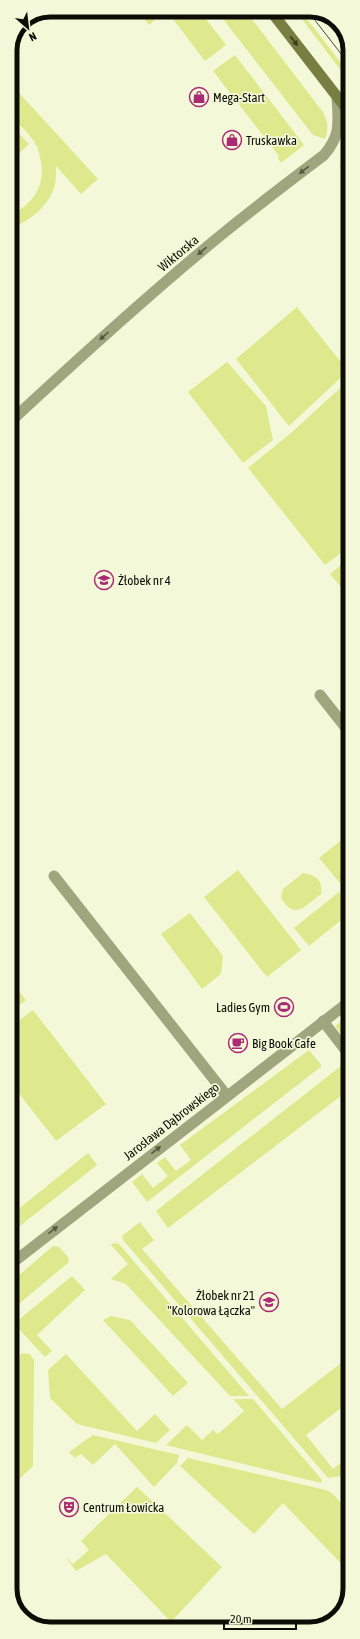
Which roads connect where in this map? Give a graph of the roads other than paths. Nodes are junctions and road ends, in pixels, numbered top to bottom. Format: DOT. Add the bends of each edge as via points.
graph roads {
  1 [pos="275,17"];
  2 [pos="337,96"];
  3 [pos="343,104"];
  4 [pos="17,416"];
  5 [pos="320,696"];
  6 [pos="343,724"];
  7 [pos="54,876"];
  8 [pos="343,1006"];
  9 [pos="323,1021"];
  10 [pos="343,1047"];
  11 [pos="227,1096"];
  12 [pos="17,1259"];
  1 -- 2 [label="main road, one-way"];
  2 -- 3 [label="main road"];
  2 -- 4 [label="street, Wiktorska, one-way" via="338,129 333,144 324,155 225,232 107,333"];
  5 -- 6 [label="street"];
  7 -- 11 [label="street"];
  8 -- 9 [label="street, Jarosława Dąbrowskiego"];
  9 -- 10 [label="street"];
  9 -- 11 [label="street, Jarosława Dąbrowskiego"];
  12 -- 11 [label="street, Jarosława Dąbrowskiego, one-way"];
}
